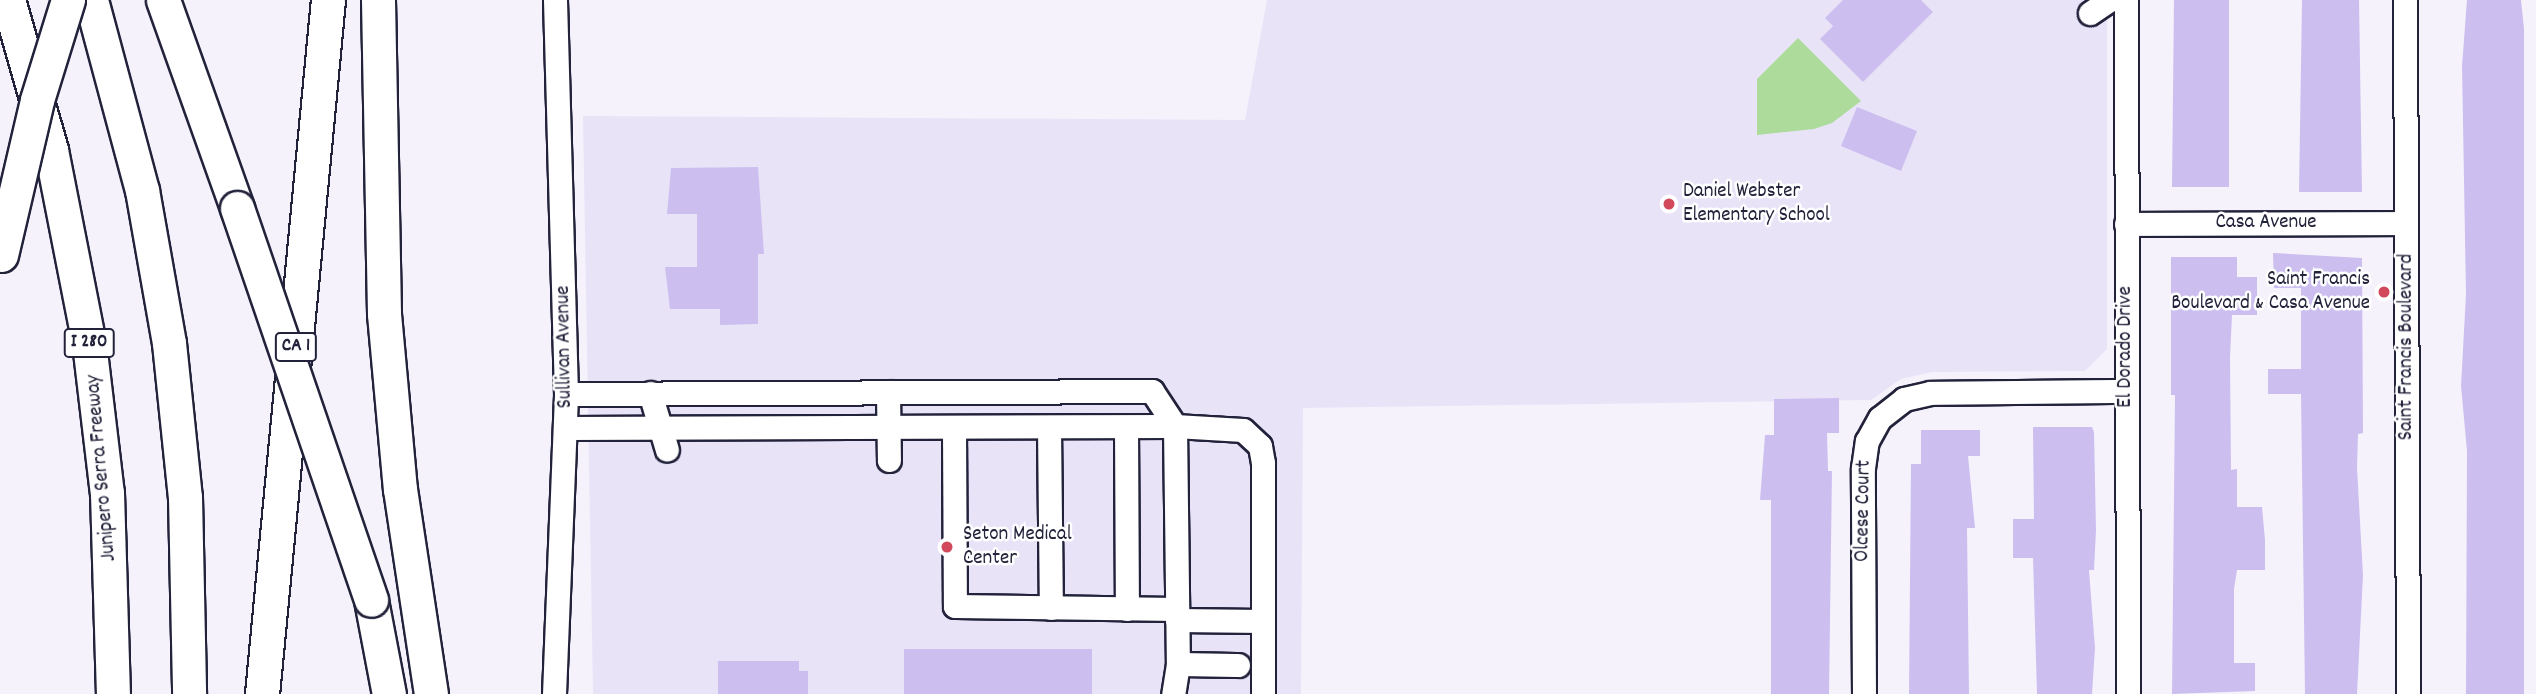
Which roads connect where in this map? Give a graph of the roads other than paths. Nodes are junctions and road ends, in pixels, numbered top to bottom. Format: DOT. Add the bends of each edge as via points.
graph roads {
  1 [pos="8,0"];
  2 [pos="68,0"];
  3 [pos="91,0"];
  4 [pos="163,0"];
  5 [pos="328,0"];
  6 [pos="378,0"];
  7 [pos="555,0"];
  8 [pos="2126,0"];
  9 [pos="2406,0"];
  10 [pos="2406,223"];
  11 [pos="2126,224"];
  12 [pos="0,257"];
  13 [pos="1081,391"];
  14 [pos="2126,391"];
  15 [pos="742,392"];
  16 [pos="819,392"];
  17 [pos="888,392"];
  18 [pos="1019,392"];
  19 [pos="650,393"];
  20 [pos="566,394"];
  21 [pos="1175,426"];
  22 [pos="1019,427"];
  23 [pos="1049,427"];
  24 [pos="1081,427"];
  25 [pos="1126,427"];
  26 [pos="566,428"];
  27 [pos="742,428"];
  28 [pos="819,428"];
  29 [pos="888,428"];
  30 [pos="954,428"];
  31 [pos="663,439"];
  32 [pos="889,460"];
  33 [pos="1051,608"];
  34 [pos="1127,609"];
  35 [pos="1177,614"];
  36 [pos="1263,621"];
  37 [pos="1178,664"];
  38 [pos="1238,665"];
  39 [pos="113,694"];
  40 [pos="189,694"];
  41 [pos="262,694"];
  42 [pos="388,694"];
  43 [pos="430,694"];
  44 [pos="554,694"];
  45 [pos="1173,694"];
  46 [pos="1263,694"];
  47 [pos="1864,694"];
  48 [pos="2128,694"];
  49 [pos="2408,694"];
  1 -- 39 [label="highway, Junipero Serra Freeway / I 280" via="51,150 89,344 107,493"];
  2 -- 12 [label="highway, bridge" via="37,100"];
  3 -- 40 [label="highway" via="136,166 169,343 185,497"];
  4 -- 42 [label="highway, bridge" via="371,600"];
  5 -- 41 [label="highway, CA 1"];
  6 -- 43 [label="highway" via="378,206 385,326 400,489"];
  7 -- 20 [label="street, Sullivan Avenue"];
  8 -- 11 [label="street, El Dorado Drive"];
  9 -- 10 [label="street, Saint Francis Boulevard"];
  10 -- 11 [label="street, Casa Avenue"];
  10 -- 49 [label="street, Saint Francis Boulevard"];
  11 -- 14 [label="street, El Dorado Drive"];
  13 -- 18 [label="street"];
  13 -- 21 [label="street" via="1152,391"];
  13 -- 24 [label="street"];
  14 -- 47 [label="street, Olcese Court" via="1930,393 1904,399 1880,418 1867,441 1863,468"];
  14 -- 48 [label="street, El Dorado Drive"];
  15 -- 16 [label="street"];
  15 -- 19 [label="street"];
  15 -- 27 [label="street"];
  16 -- 17 [label="street"];
  16 -- 28 [label="street"];
  17 -- 18 [label="street"];
  17 -- 29 [label="street"];
  18 -- 22 [label="street"];
  19 -- 20 [label="street"];
  19 -- 31 [label="street"];
  20 -- 26 [label="street, Sullivan Avenue"];
  21 -- 25 [label="street"];
  21 -- 35 [label="street"];
  21 -- 36 [label="street" via="1237,427 1259,446"];
  22 -- 23 [label="street"];
  22 -- 30 [label="street"];
  23 -- 24 [label="street"];
  23 -- 33 [label="street"];
  24 -- 25 [label="street"];
  25 -- 34 [label="street"];
  26 -- 31 [label="street"];
  26 -- 44 [label="street, Sullivan Avenue"];
  27 -- 28 [label="street"];
  27 -- 31 [label="street"];
  28 -- 29 [label="street"];
  29 -- 30 [label="street"];
  29 -- 32 [label="street"];
  30 -- 33 [label="street" via="955,606"];
  33 -- 34 [label="street"];
  34 -- 35 [label="street"];
  35 -- 36 [label="street"];
  35 -- 37 [label="street"];
  36 -- 46 [label="street"];
  37 -- 38 [label="street"];
  37 -- 45 [label="street"];
}
